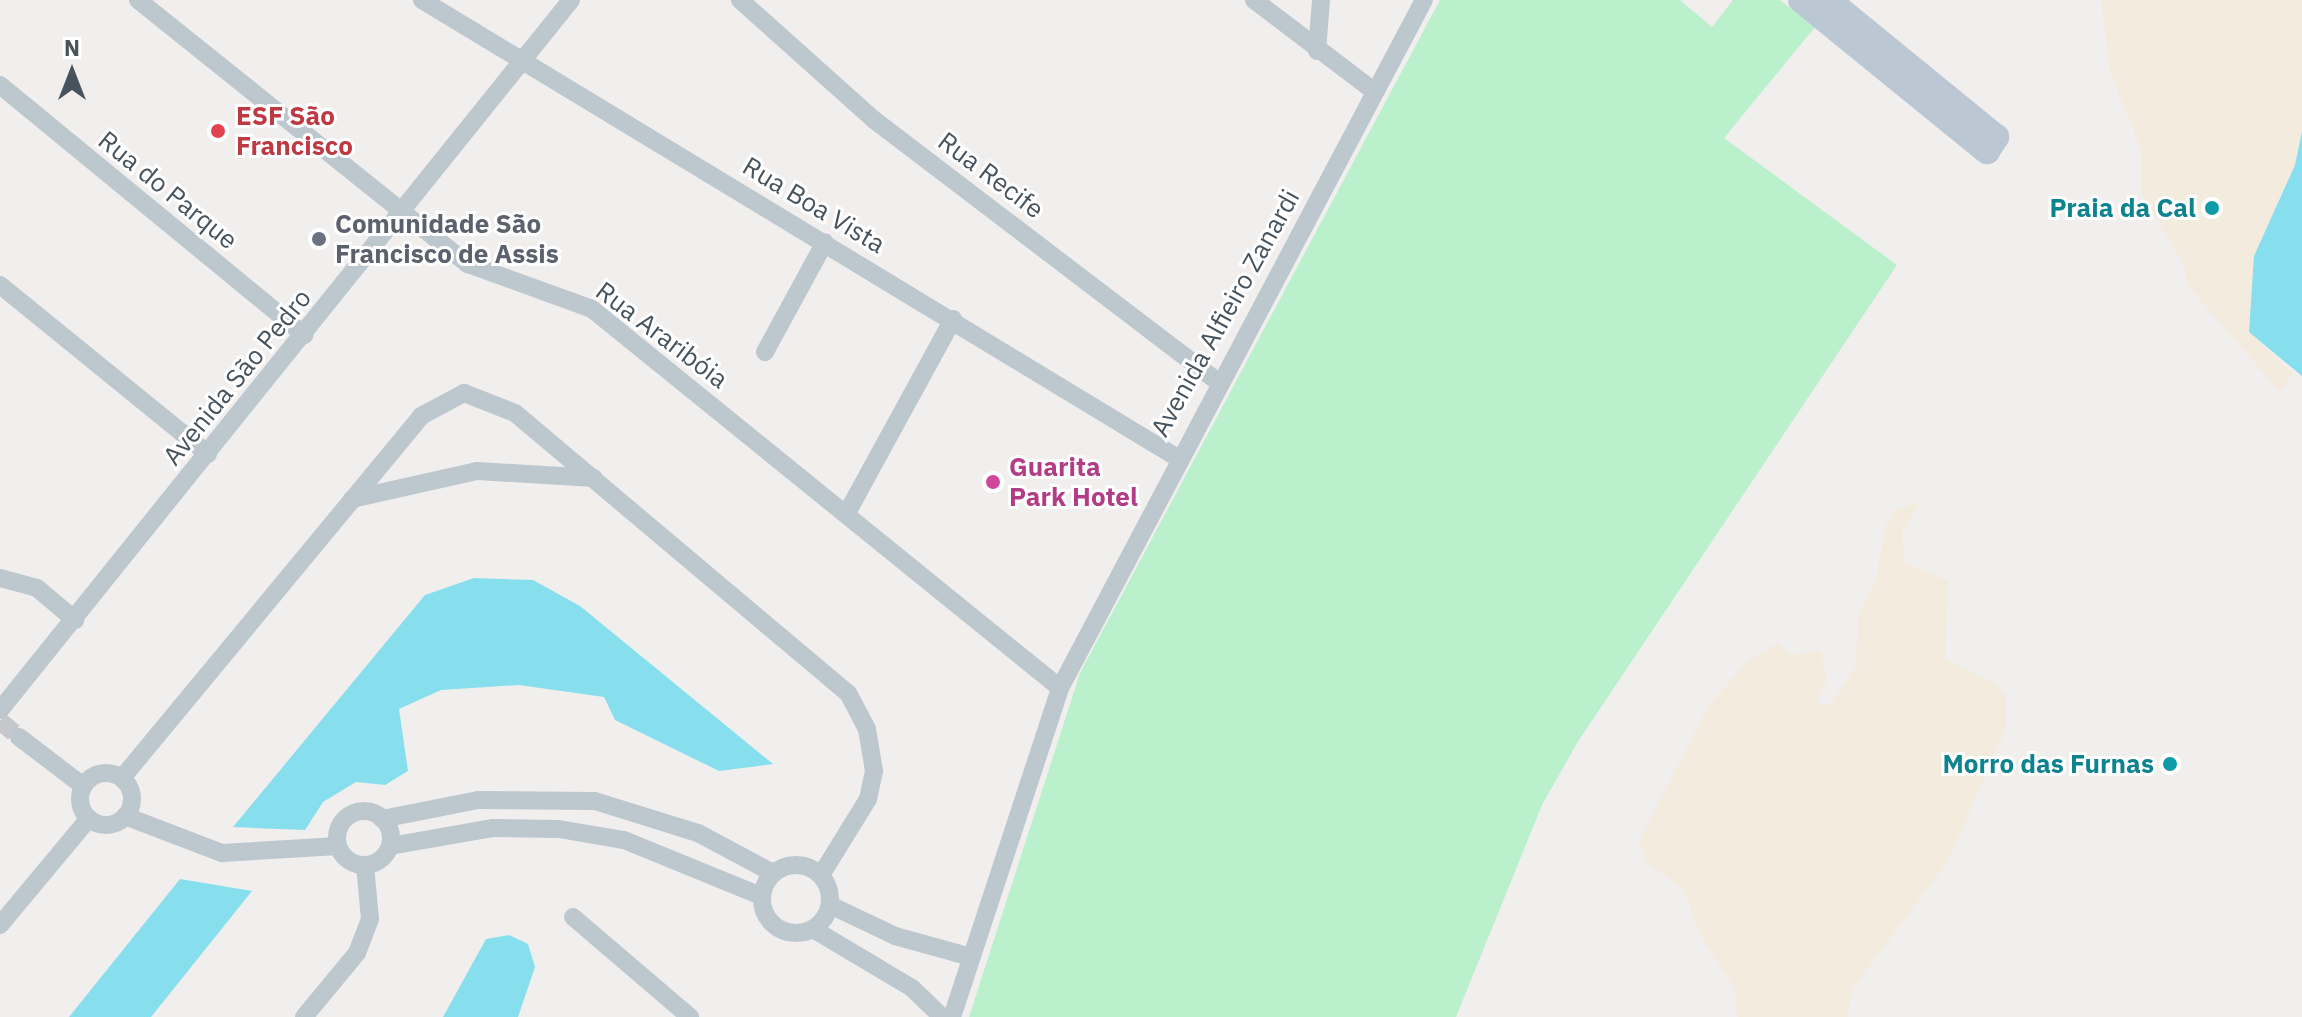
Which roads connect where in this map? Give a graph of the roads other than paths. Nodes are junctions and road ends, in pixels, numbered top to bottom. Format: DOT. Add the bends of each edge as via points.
graph roads {
  1 [pos="138,0"];
  2 [pos="422,0"];
  3 [pos="571,0"];
  4 [pos="740,0"];
  5 [pos="1254,0"];
  6 [pos="1321,0"];
  7 [pos="1424,0"];
  8 [pos="1801,0"];
  9 [pos="1828,0"];
  10 [pos="1317,51"];
  11 [pos="522,58"];
  12 [pos="0,85"];
  13 [pos="1374,91"];
  14 [pos="404,216"];
  15 [pos="825,242"];
  16 [pos="0,285"];
  17 [pos="953,319"];
  18 [pos="304,335"];
  19 [pos="765,352"];
  20 [pos="1218,382"];
  21 [pos="208,454"];
  22 [pos="1176,457"];
  23 [pos="594,478"];
  24 [pos="352,499"];
  25 [pos="848,511"];
  26 [pos="0,578"];
  27 [pos="75,620"];
  28 [pos="1060,688"];
  29 [pos="0,710"];
  30 [pos="19,737"];
  31 [pos="122,778"];
  32 [pos="83,786"];
  33 [pos="125,816"];
  34 [pos="89,818"];
  35 [pos="382,819"];
  36 [pos="338,846"];
  37 [pos="390,846"];
  38 [pos="365,865"];
  39 [pos="773,873"];
  40 [pos="821,875"];
  41 [pos="761,896"];
  42 [pos="830,905"];
  43 [pos="573,917"];
  44 [pos="0,925"];
  45 [pos="813,929"];
  46 [pos="971,957"];
  47 [pos="304,1017"];
  48 [pos="690,1017"];
  49 [pos="942,1017"];
  50 [pos="952,1017"];
  1 -- 14 [label="street, Rua Araribóia"];
  2 -- 11 [label="street, Rua Boa Vista"];
  3 -- 11 [label="street, Avenida São Pedro"];
  4 -- 20 [label="street, Rua Recife" via="873,119"];
  5 -- 10 [label="street"];
  6 -- 10 [label="street"];
  7 -- 13 [label="street, Avenida Alfieiro Zanardi"];
  8 -- 9 [label="street" via="1991,144"];
  10 -- 13 [label="street"];
  11 -- 14 [label="street, Avenida São Pedro"];
  11 -- 15 [label="street, Rua Boa Vista"];
  12 -- 18 [label="street, Rua do Parque"];
  13 -- 20 [label="street, Avenida Alfieiro Zanardi"];
  14 -- 18 [label="street, Avenida São Pedro"];
  14 -- 25 [label="street, Rua Araribóia" via="497,279 592,309"];
  15 -- 17 [label="street, Rua Boa Vista"];
  15 -- 19 [label="street"];
  16 -- 21 [label="street"];
  17 -- 22 [label="street, Rua Boa Vista"];
  17 -- 25 [label="street"];
  18 -- 21 [label="street, Avenida São Pedro"];
  20 -- 22 [label="street, Avenida Alfieiro Zanardi"];
  21 -- 27 [label="street, Avenida São Pedro"];
  22 -- 28 [label="street, Avenida Alfieiro Zanardi"];
  23 -- 24 [label="street" via="477,471"];
  23 -- 24 [label="street" via="515,413 464,393 421,416"];
  23 -- 40 [label="street" via="848,693 867,729 874,771 868,799"];
  24 -- 31 [label="street"];
  25 -- 28 [label="street, Rua Araribóia"];
  26 -- 27 [label="street" via="37,588"];
  27 -- 29 [label="street, Avenida São Pedro"];
  28 -- 46 [label="street, Avenida Alfieiro Zanardi"];
  30 -- 32 [label="street"];
  31 -- 32 [label="street" via="105,772"];
  31 -- 33 [label="street" via="132,800"];
  32 -- 34 [label="street" via="80,803"];
  33 -- 34 [label="street" via="104,825"];
  33 -- 36 [label="street" via="222,853"];
  34 -- 44 [label="street"];
  35 -- 36 [label="street" via="350,815 338,829"];
  35 -- 37 [label="street"];
  35 -- 39 [label="street" via="478,800 595,801 698,833"];
  36 -- 38 [label="street" via="348,860"];
  37 -- 38 [label="street"];
  37 -- 41 [label="street" via="493,828 559,829 624,840"];
  38 -- 47 [label="street" via="370,919 357,953"];
  39 -- 40 [label="street" via="792,865"];
  39 -- 41 [label="street"];
  40 -- 42 [label="street"];
  41 -- 45 [label="street" via="766,917 782,931"];
  42 -- 45 [label="street"];
  42 -- 46 [label="street" via="895,936"];
  43 -- 48 [label="street"];
  45 -- 49 [label="street" via="912,988"];
  46 -- 50 [label="street, Avenida Alfieiro Zanardi"];
}
